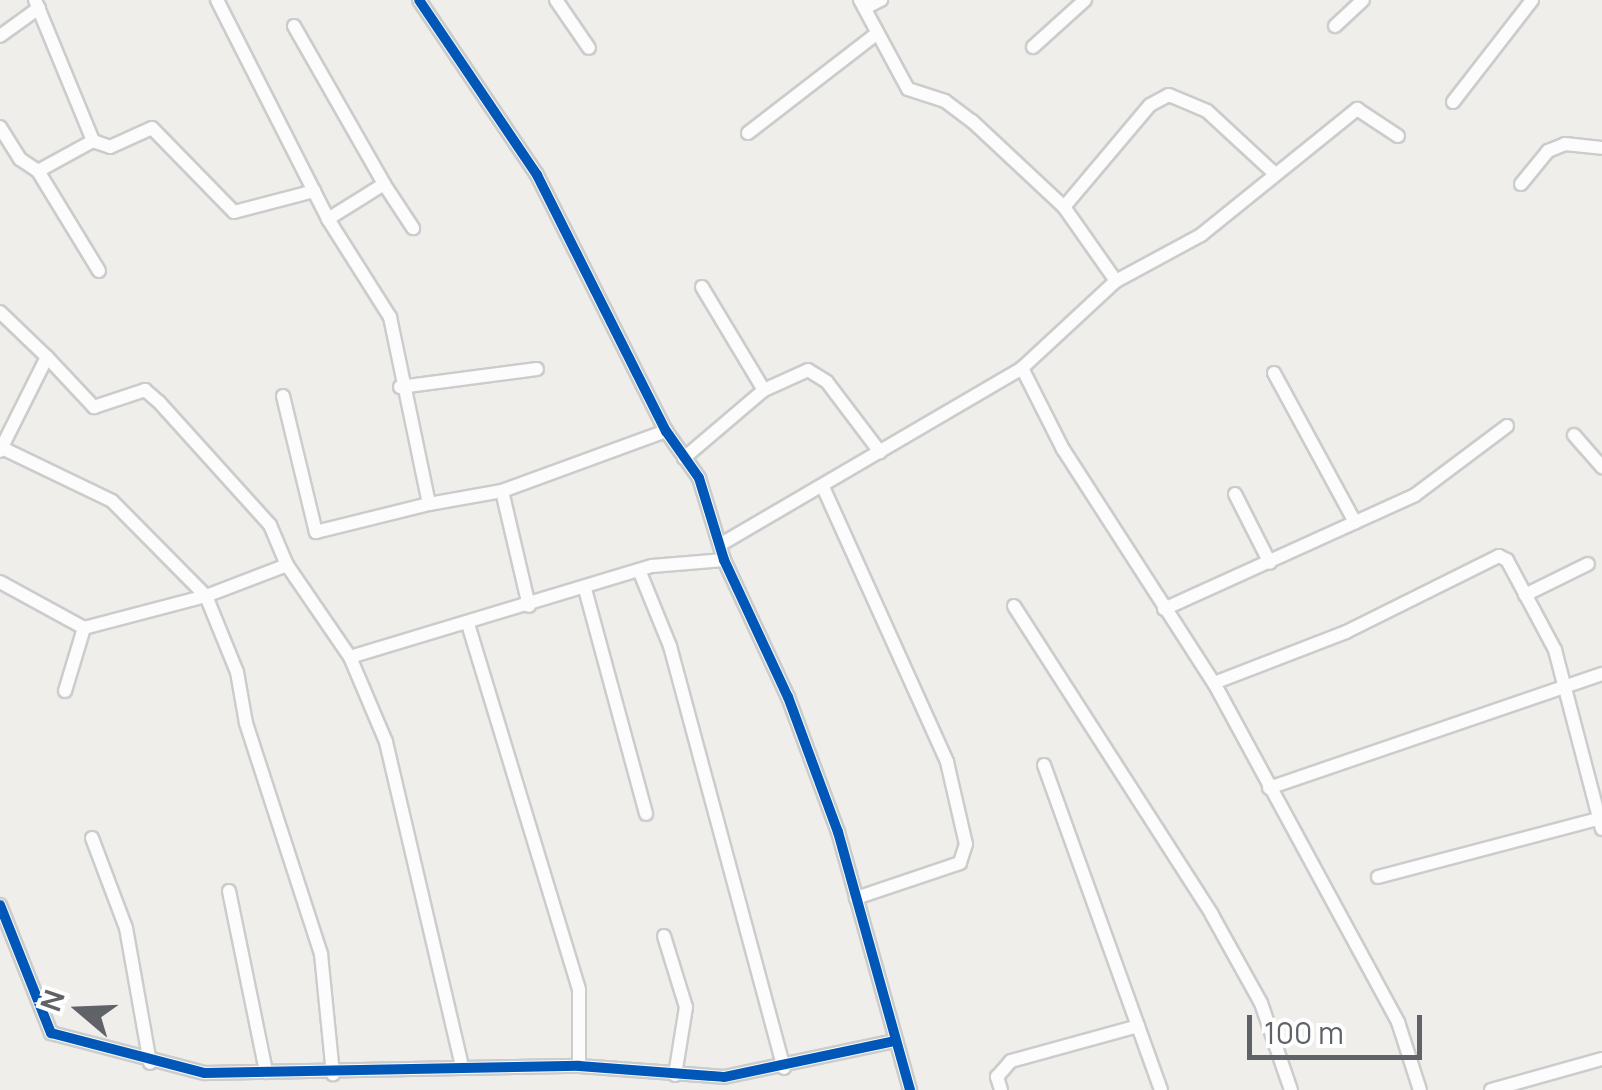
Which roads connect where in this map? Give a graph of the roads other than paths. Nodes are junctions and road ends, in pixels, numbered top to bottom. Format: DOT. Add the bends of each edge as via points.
graph roads {
  1 [pos="218,0"];
  2 [pos="419,0"];
  3 [pos="556,0"];
  4 [pos="881,0"];
  5 [pos="1085,0"];
  6 [pos="1362,0"];
  7 [pos="1532,0"];
  8 [pos="37,4"];
  9 [pos="864,4"];
  10 [pos="294,26"];
  11 [pos="1336,26"];
  12 [pos="876,34"];
  13 [pos="0,36"];
  14 [pos="1034,47"];
  15 [pos="589,48"];
  16 [pos="1453,102"];
  17 [pos="0,127"];
  18 [pos="748,133"];
  19 [pos="1398,136"];
  20 [pos="94,141"];
  21 [pos="1602,148"];
  22 [pos="38,171"];
  23 [pos="1275,174"];
  24 [pos="384,184"];
  25 [pos="1521,184"];
  26 [pos="314,191"];
  27 [pos="1064,207"];
  28 [pos="328,218"];
  29 [pos="413,228"];
  30 [pos="99,272"];
  31 [pos="1116,280"];
  32 [pos="702,287"];
  33 [pos="0,312"];
  34 [pos="47,357"];
  35 [pos="538,368"];
  36 [pos="1022,368"];
  37 [pos="1274,373"];
  38 [pos="400,388"];
  39 [pos="764,390"];
  40 [pos="283,396"];
  41 [pos="1508,426"];
  42 [pos="666,431"];
  43 [pos="1574,435"];
  44 [pos="1,449"];
  45 [pos="880,452"];
  46 [pos="684,458"];
  47 [pos="1602,467"];
  48 [pos="824,486"];
  49 [pos="502,490"];
  50 [pos="1235,494"];
  51 [pos="429,504"];
  52 [pos="1354,522"];
  53 [pos="723,543"];
  54 [pos="724,560"];
  55 [pos="1270,563"];
  56 [pos="1588,564"];
  57 [pos="287,565"];
  58 [pos="640,570"];
  59 [pos="0,582"];
  60 [pos="585,590"];
  61 [pos="1525,595"];
  62 [pos="206,596"];
  63 [pos="529,606"];
  64 [pos="1014,606"];
  65 [pos="1164,609"];
  66 [pos="468,624"];
  67 [pos="84,628"];
  68 [pos="350,657"];
  69 [pos="1602,674"];
  70 [pos="1214,683"];
  71 [pos="1566,687"];
  72 [pos="65,691"];
  73 [pos="1044,765"];
  74 [pos="1269,788"];
  75 [pos="646,814"];
  76 [pos="1599,824"];
  77 [pos="92,838"];
  78 [pos="1378,877"];
  79 [pos="230,891"];
  80 [pos="856,898"];
  81 [pos="0,904"];
  82 [pos="664,936"];
  83 [pos="1138,1026"];
  84 [pos="896,1041"];
  85 [pos="1602,1059"];
  86 [pos="150,1064"];
  87 [pos="578,1066"];
  88 [pos="462,1068"];
  89 [pos="784,1068"];
  90 [pos="266,1072"];
  91 [pos="1556,1072"];
  92 [pos="334,1074"];
  93 [pos="675,1075"];
  94 [pos="910,1090"];
  95 [pos="1001,1090"];
  96 [pos="1161,1090"];
  97 [pos="1290,1090"];
  98 [pos="1420,1090"];
  99 [pos="1492,1090"];
  100 [pos="1550,1090"];
  1 -- 26 [label="street"];
  2 -- 42 [label="street" via="537,175"];
  3 -- 15 [label="street"];
  4 -- 9 [label="street"];
  5 -- 14 [label="street"];
  6 -- 11 [label="street"];
  7 -- 16 [label="street"];
  8 -- 13 [label="street"];
  8 -- 20 [label="street"];
  9 -- 12 [label="street"];
  10 -- 24 [label="street"];
  12 -- 18 [label="street"];
  12 -- 27 [label="street" via="893,50 908,88 945,101"];
  17 -- 22 [label="street" via="20,159"];
  19 -- 23 [label="street" via="1357,109"];
  20 -- 22 [label="street"];
  20 -- 26 [label="street" via="110,147 119,138 160,129 234,212"];
  21 -- 25 [label="street" via="1564,144 1548,151"];
  22 -- 30 [label="street"];
  23 -- 27 [label="street" via="1207,111 1169,95 1150,105"];
  23 -- 31 [label="street" via="1202,235"];
  24 -- 28 [label="street"];
  24 -- 29 [label="street"];
  26 -- 28 [label="street"];
  27 -- 31 [label="street"];
  28 -- 38 [label="street" via="390,317"];
  31 -- 36 [label="street"];
  32 -- 39 [label="street"];
  33 -- 34 [label="street"];
  34 -- 44 [label="street"];
  34 -- 57 [label="street" via="94,408 146,390 270,525"];
  35 -- 38 [label="street"];
  36 -- 45 [label="street"];
  36 -- 65 [label="street" via="1063,448"];
  37 -- 52 [label="street"];
  38 -- 51 [label="street"];
  39 -- 45 [label="street" via="808,370 827,382"];
  39 -- 46 [label="street"];
  40 -- 51 [label="street" via="316,532"];
  41 -- 52 [label="street" via="1414,495"];
  42 -- 46 [label="street"];
  42 -- 49 [label="street"];
  43 -- 47 [label="street"];
  44 -- 62 [label="street" via="112,501"];
  45 -- 48 [label="street"];
  46 -- 53 [label="street" via="699,478"];
  48 -- 53 [label="street"];
  48 -- 80 [label="street" via="947,762 966,844 960,863"];
  49 -- 51 [label="street"];
  49 -- 63 [label="street"];
  50 -- 55 [label="street"];
  52 -- 55 [label="street"];
  53 -- 54 [label="street"];
  54 -- 58 [label="street"];
  54 -- 80 [label="street" via="788,697"];
  55 -- 65 [label="street"];
  56 -- 61 [label="street"];
  57 -- 62 [label="street"];
  57 -- 68 [label="street"];
  58 -- 60 [label="street"];
  58 -- 89 [label="street" via="670,646"];
  59 -- 67 [label="street"];
  60 -- 63 [label="street"];
  60 -- 75 [label="street"];
  61 -- 70 [label="street" via="1499,556 1346,632"];
  61 -- 71 [label="street"];
  62 -- 67 [label="street"];
  62 -- 92 [label="street" via="237,672 246,722 321,954"];
  63 -- 66 [label="street"];
  64 -- 97 [label="street" via="1212,915 1261,1003"];
  65 -- 70 [label="street"];
  66 -- 68 [label="street"];
  66 -- 87 [label="street" via="580,990"];
  67 -- 72 [label="street"];
  68 -- 88 [label="street" via="386,742"];
  69 -- 71 [label="street"];
  70 -- 74 [label="street"];
  71 -- 74 [label="street"];
  71 -- 76 [label="street"];
  73 -- 83 [label="street"];
  74 -- 98 [label="street" via="1398,1022"];
  76 -- 78 [label="street"];
  77 -- 86 [label="street" via="126,928"];
  79 -- 90 [label="street"];
  80 -- 84 [label="street"];
  81 -- 86 [label="street" via="51,1033"];
  82 -- 93 [label="street" via="686,1007"];
  83 -- 95 [label="street" via="1010,1061 997,1077"];
  83 -- 96 [label="street"];
  84 -- 89 [label="street"];
  84 -- 94 [label="street"];
  85 -- 91 [label="street"];
  86 -- 90 [label="street" via="205,1073"];
  87 -- 88 [label="street"];
  87 -- 93 [label="street"];
  88 -- 92 [label="street"];
  89 -- 93 [label="street" via="724,1077"];
  90 -- 92 [label="street"];
  91 -- 99 [label="street"];
  91 -- 100 [label="street"];
}
